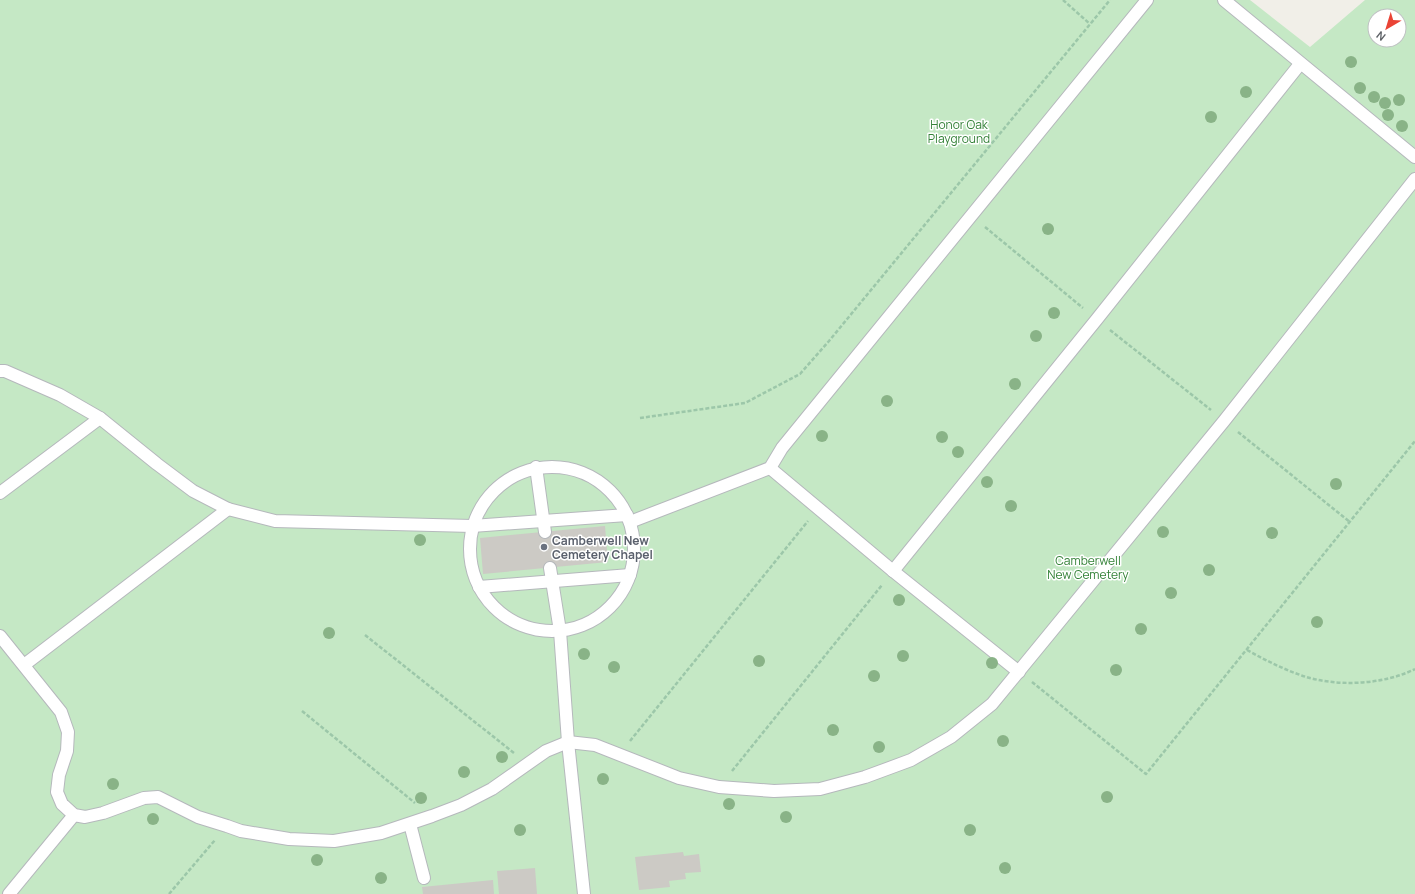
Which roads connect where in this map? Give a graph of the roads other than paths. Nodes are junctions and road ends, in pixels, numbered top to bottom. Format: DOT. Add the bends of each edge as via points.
graph roads {
  1 [pos="1147,0"];
  2 [pos="1224,0"];
  3 [pos="1300,64"];
  4 [pos="1415,157"];
  5 [pos="1415,179"];
  6 [pos="0,371"];
  7 [pos="100,418"];
  8 [pos="536,468"];
  9 [pos="770,468"];
  10 [pos="0,492"];
  11 [pos="228,509"];
  12 [pos="628,518"];
  13 [pos="472,526"];
  14 [pos="545,526"];
  15 [pos="550,568"];
  16 [pos="893,571"];
  17 [pos="630,575"];
  18 [pos="552,581"];
  19 [pos="479,587"];
  20 [pos="560,631"];
  21 [pos="0,636"];
  22 [pos="24,665"];
  23 [pos="1019,672"];
  24 [pos="568,742"];
  25 [pos="74,815"];
  26 [pos="410,824"];
  27 [pos="424,878"];
  28 [pos="9,894"];
  29 [pos="584,894"];
  1 -- 9 [label="lane" via="782,448"];
  2 -- 3 [label="lane"];
  3 -- 4 [label="lane"];
  3 -- 16 [label="lane"];
  5 -- 23 [label="lane" via="1224,421"];
  6 -- 7 [label="lane" via="6,371 60,394"];
  7 -- 10 [label="lane"];
  7 -- 11 [label="lane" via="193,491"];
  8 -- 12 [label="lane" via="558,466 580,471 599,481 615,496"];
  8 -- 13 [label="lane" via="515,475 496,488 482,505"];
  8 -- 14 [label="lane"];
  9 -- 12 [label="lane"];
  9 -- 16 [label="lane"];
  11 -- 13 [label="lane" via="275,521"];
  11 -- 22 [label="lane"];
  12 -- 14 [label="lane"];
  12 -- 17 [label="lane" via="634,539 634,558"];
  13 -- 14 [label="lane"];
  13 -- 19 [label="lane" via="469,547 472,568"];
  15 -- 18 [label="lane"];
  16 -- 23 [label="lane"];
  17 -- 18 [label="lane"];
  17 -- 20 [label="lane" via="619,596 603,613 583,625"];
  18 -- 19 [label="lane"];
  18 -- 20 [label="lane"];
  19 -- 20 [label="lane" via="494,607 513,621 536,630"];
  20 -- 24 [label="lane"];
  21 -- 22 [label="lane"];
  22 -- 25 [label="lane" via="60,712 68,732 67,751 59,775 57,792 62,804"];
  23 -- 24 [label="lane" via="992,704 951,737 911,760 865,777 820,789 774,791 719,787 679,778 595,745"];
  24 -- 26 [label="lane" via="546,751 492,789 461,805"];
  24 -- 29 [label="lane"];
  25 -- 26 [label="lane" via="85,817 144,798 158,797 198,817 241,831 289,839 334,841 381,833"];
  25 -- 28 [label="lane"];
  26 -- 27 [label="lane"];
}
